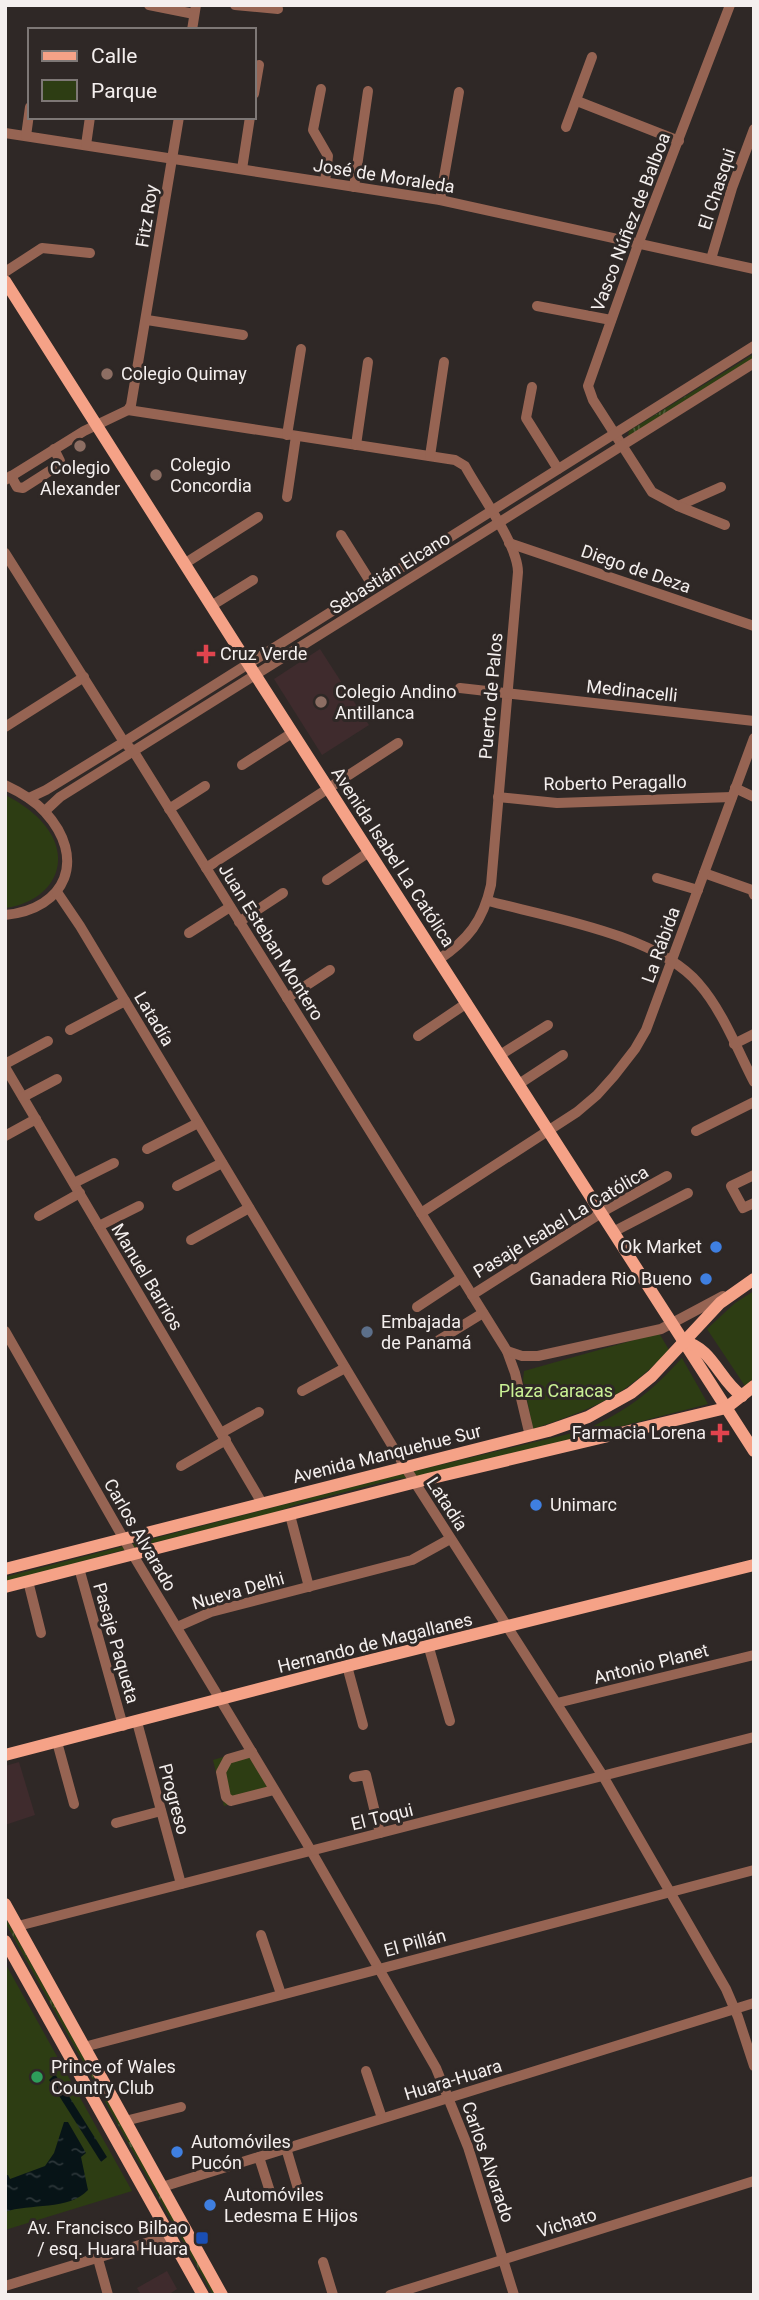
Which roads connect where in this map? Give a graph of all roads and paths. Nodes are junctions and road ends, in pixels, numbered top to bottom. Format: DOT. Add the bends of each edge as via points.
graph roads {
  1 [pos="149,5"];
  2 [pos="234,5"];
  3 [pos="730,5"];
  4 [pos="278,9"];
  5 [pos="195,10"];
  6 [pos="192,28"];
  7 [pos="593,57"];
  8 [pos="258,65"];
  9 [pos="256,80"];
  10 [pos="321,89"];
  11 [pos="368,91"];
  12 [pos="458,92"];
  13 [pos="576,101"];
  14 [pos="28,119"];
  15 [pos="90,119"];
  16 [pos="178,119"];
  17 [pos="250,119"];
  18 [pos="566,127"];
  19 [pos="754,129"];
  20 [pos="5,133"];
  21 [pos="26,136"];
  22 [pos="678,141"];
  23 [pos="86,145"];
  24 [pos="173,158"];
  25 [pos="242,169"];
  26 [pos="325,182"];
  27 [pos="354,187"];
  28 [pos="440,200"];
  29 [pos="639,242"];
  30 [pos="90,253"];
  31 [pos="711,259"];
  32 [pos="754,269"];
  33 [pos="5,272"];
  34 [pos="5,281"];
  35 [pos="537,306"];
  36 [pos="147,320"];
  37 [pos="611,320"];
  38 [pos="243,335"];
  39 [pos="754,346"];
  40 [pos="301,349"];
  41 [pos="368,362"];
  42 [pos="444,362"];
  43 [pos="754,363"];
  44 [pos="532,387"];
  45 [pos="128,410"];
  46 [pos="96,425"];
  47 [pos="614,433"];
  48 [pos="291,435"];
  49 [pos="356,445"];
  50 [pos="621,446"];
  51 [pos="54,449"];
  52 [pos="430,456"];
  53 [pos="558,469"];
  54 [pos="8,478"];
  55 [pos="721,487"];
  56 [pos="287,497"];
  57 [pos="678,506"];
  58 [pos="491,512"];
  59 [pos="258,517"];
  60 [pos="498,524"];
  61 [pos="725,525"];
  62 [pos="341,535"];
  63 [pos="509,543"];
  64 [pos="5,552"];
  65 [pos="184,564"];
  66 [pos="391,574"];
  67 [pos="253,580"];
  68 [pos="373,586"];
  69 [pos="399,586"];
  70 [pos="211,606"];
  71 [pos="754,626"];
  72 [pos="248,664"];
  73 [pos="256,676"];
  74 [pos="84,677"];
  75 [pos="460,688"];
  76 [pos="508,694"];
  77 [pos="754,720"];
  78 [pos="5,727"];
  79 [pos="292,733"];
  80 [pos="754,738"];
  81 [pos="124,742"];
  82 [pos="398,743"];
  83 [pos="134,752"];
  84 [pos="242,765"];
  85 [pos="5,785"];
  86 [pos="205,786"];
  87 [pos="328,789"];
  88 [pos="734,793"];
  89 [pos="498,797"];
  90 [pos="754,797"];
  91 [pos="29,798"];
  92 [pos="169,809"];
  93 [pos="45,811"];
  94 [pos="369,852"];
  95 [pos="206,868"];
  96 [pos="704,873"];
  97 [pos="657,878"];
  98 [pos="327,880"];
  99 [pos="698,890"];
  100 [pos="57,892"];
  101 [pos="284,893"];
  102 [pos="754,895"];
  103 [pos="488,901"];
  104 [pos="230,907"];
  105 [pos="5,915"];
  106 [pos="239,922"];
  107 [pos="189,933"];
  108 [pos="438,960"];
  109 [pos="671,961"];
  110 [pos="330,971"];
  111 [pos="287,998"];
  112 [pos="125,1001"];
  113 [pos="467,1003"];
  114 [pos="548,1025"];
  115 [pos="70,1030"];
  116 [pos="754,1034"];
  117 [pos="418,1036"];
  118 [pos="48,1041"];
  119 [pos="734,1044"];
  120 [pos="500,1055"];
  121 [pos="563,1055"];
  122 [pos="5,1065"];
  123 [pos="57,1079"];
  124 [pos="754,1082"];
  125 [pos="519,1084"];
  126 [pos="23,1097"];
  127 [pos="754,1102"];
  128 [pos="36,1119"];
  129 [pos="198,1123"];
  130 [pos="549,1131"];
  131 [pos="696,1131"];
  132 [pos="5,1136"];
  133 [pos="146,1149"];
  134 [pos="114,1163"];
  135 [pos="222,1163"];
  136 [pos="754,1175"];
  137 [pos="667,1176"];
  138 [pos="74,1183"];
  139 [pos="177,1186"];
  140 [pos="688,1193"];
  141 [pos="80,1194"];
  142 [pos="754,1203"];
  143 [pos="139,1206"];
  144 [pos="250,1209"];
  145 [pos="421,1213"];
  146 [pos="601,1213"];
  147 [pos="39,1216"];
  148 [pos="99,1226"];
  149 [pos="613,1232"];
  150 [pos="191,1240"];
  151 [pos="461,1278"];
  152 [pos="754,1279"];
  153 [pos="733,1292"];
  154 [pos="472,1295"];
  155 [pos="417,1307"];
  156 [pos="483,1313"];
  157 [pos="671,1325"];
  158 [pos="5,1331"];
  159 [pos="439,1340"];
  160 [pos="683,1341"];
  161 [pos="507,1351"];
  162 [pos="345,1368"];
  163 [pos="754,1386"];
  164 [pos="302,1391"];
  165 [pos="741,1396"];
  166 [pos="726,1408"];
  167 [pos="259,1412"];
  168 [pos="224,1436"];
  169 [pos="530,1436"];
  170 [pos="754,1451"];
  171 [pos="181,1466"];
  172 [pos="405,1468"];
  173 [pos="415,1483"];
  174 [pos="262,1503"];
  175 [pos="290,1515"];
  176 [pos="123,1538"];
  177 [pos="450,1539"];
  178 [pos="133,1555"];
  179 [pos="754,1565"];
  180 [pos="79,1568"];
  181 [pos="5,1569"];
  182 [pos="28,1581"];
  183 [pos="5,1587"];
  184 [pos="309,1587"];
  185 [pos="177,1627"];
  186 [pos="508,1628"];
  187 [pos="41,1633"];
  188 [pos="429,1648"];
  189 [pos="754,1655"];
  190 [pos="347,1667"];
  191 [pos="220,1700"];
  192 [pos="557,1703"];
  193 [pos="450,1721"];
  194 [pos="137,1722"];
  195 [pos="363,1725"];
  196 [pos="123,1726"];
  197 [pos="754,1737"];
  198 [pos="58,1742"];
  199 [pos="252,1752"];
  200 [pos="5,1755"];
  201 [pos="603,1776"];
  202 [pos="354,1777"];
  203 [pos="274,1790"];
  204 [pos="74,1804"];
  205 [pos="161,1811"];
  206 [pos="116,1823"];
  207 [pos="380,1833"];
  208 [pos="311,1851"];
  209 [pos="754,1870"];
  210 [pos="181,1884"];
  211 [pos="669,1892"];
  212 [pos="5,1904"];
  213 [pos="18,1926"];
  214 [pos="261,1935"];
  215 [pos="5,1941"];
  216 [pos="379,1969"];
  217 [pos="281,1994"];
  218 [pos="754,2003"];
  219 [pos="735,2009"];
  220 [pos="84,2046"];
  221 [pos="754,2066"];
  222 [pos="366,2071"];
  223 [pos="449,2098"];
  224 [pos="181,2107"];
  225 [pos="382,2118"];
  226 [pos="125,2121"];
  227 [pos="286,2148"];
  228 [pos="259,2157"];
  229 [pos="754,2181"];
  230 [pos="162,2187"];
  231 [pos="299,2192"];
  232 [pos="272,2198"];
  233 [pos="169,2236"];
  234 [pos="196,2248"];
  235 [pos="98,2259"];
  236 [pos="503,2260"];
  237 [pos="323,2262"];
  238 [pos="5,2287"];
  239 [pos="7,2295"];
  240 [pos="108,2295"];
  241 [pos="203,2295"];
  242 [pos="222,2295"];
  243 [pos="333,2295"];
  244 [pos="390,2295"];
  245 [pos="514,2295"];
  1 -- 5 [label="street"];
  2 -- 4 [label="street"];
  3 -- 22 [label="street, Vasco Núñez de Balboa"];
  5 -- 6 [label="street"];
  7 -- 13 [label="street"];
  8 -- 9 [label="street"];
  10 -- 26 [label="street" via="313,130 328,156"];
  11 -- 27 [label="street"];
  12 -- 28 [label="street"];
  13 -- 18 [label="street"];
  13 -- 22 [label="street"];
  14 -- 21 [label="street"];
  15 -- 23 [label="street"];
  16 -- 24 [label="street, Fitz Roy"];
  17 -- 25 [label="street"];
  19 -- 31 [label="street, El Chasqui"];
  20 -- 21 [label="street, José de Moraleda"];
  21 -- 23 [label="street, José de Moraleda"];
  22 -- 29 [label="street, Vasco Núñez de Balboa"];
  23 -- 24 [label="street, José de Moraleda"];
  24 -- 25 [label="street, José de Moraleda"];
  24 -- 36 [label="street, Fitz Roy"];
  25 -- 26 [label="street, José de Moraleda"];
  26 -- 27 [label="street, José de Moraleda"];
  27 -- 28 [label="street, José de Moraleda"];
  28 -- 29 [label="street, José de Moraleda"];
  29 -- 31 [label="street, José de Moraleda"];
  29 -- 37 [label="street, Vasco Núñez de Balboa"];
  30 -- 33 [label="street" via="42,248"];
  31 -- 32 [label="street, José de Moraleda"];
  34 -- 46 [label="main road, Avenida Isabel La Católica"];
  35 -- 37 [label="street"];
  36 -- 38 [label="street"];
  36 -- 45 [label="street, Fitz Roy" via="134,400"];
  37 -- 47 [label="street, Vasco Núñez de Balboa" via="588,386"];
  39 -- 47 [label="street, Sebastián Elcano"];
  40 -- 48 [label="street"];
  41 -- 49 [label="street"];
  42 -- 52 [label="street"];
  43 -- 50 [label="street, Sebastián Elcano"];
  44 -- 53 [label="street" via="526,418"];
  45 -- 46 [label="street"];
  45 -- 48 [label="street, Puerto de Palos"];
  46 -- 51 [label="street"];
  46 -- 65 [label="main road, Avenida Isabel La Católica"];
  47 -- 50 [label="street, Vasco Núñez de Balboa"];
  47 -- 53 [label="street, Sebastián Elcano"];
  48 -- 49 [label="street, Puerto de Palos"];
  48 -- 56 [label="street"];
  49 -- 52 [label="street, Puerto de Palos"];
  50 -- 57 [label="street, Vasco Núñez de Balboa" via="652,492"];
  50 -- 60 [label="street, Sebastián Elcano"];
  51 -- 54 [label="street"];
  51 -- 54 [label="street" via="59,465 23,488"];
  52 -- 58 [label="street, Puerto de Palos" via="465,466"];
  53 -- 58 [label="street, Sebastián Elcano"];
  55 -- 57 [label="street"];
  57 -- 61 [label="street, Vasco Núñez de Balboa"];
  58 -- 60 [label="street, Puerto de Palos"];
  58 -- 66 [label="street, Sebastián Elcano"];
  59 -- 65 [label="street"];
  60 -- 63 [label="street, Puerto de Palos"];
  60 -- 69 [label="street, Sebastián Elcano"];
  62 -- 68 [label="street, Sebastián Elcano"];
  63 -- 71 [label="street, Diego de Deza"];
  63 -- 76 [label="street, Puerto de Palos" via="518,572"];
  64 -- 74 [label="street, Juan Esteban Montero"];
  65 -- 70 [label="main road, Avenida Isabel La Católica"];
  66 -- 68 [label="street, Sebastián Elcano"];
  66 -- 69 [label="street"];
  67 -- 70 [label="street"];
  68 -- 72 [label="street, Sebastián Elcano"];
  69 -- 73 [label="street, Sebastián Elcano"];
  70 -- 72 [label="main road, Avenida Isabel La Católica"];
  72 -- 73 [label="main road, Avenida Isabel La Católica"];
  72 -- 81 [label="street, Sebastián Elcano"];
  73 -- 79 [label="main road, Avenida Isabel La Católica"];
  73 -- 83 [label="street, Sebastián Elcano"];
  74 -- 78 [label="street"];
  74 -- 81 [label="street, Juan Esteban Montero"];
  75 -- 76 [label="street, Medinacelli"];
  76 -- 77 [label="street, Medinacelli"];
  76 -- 89 [label="street, Puerto de Palos"];
  79 -- 84 [label="street"];
  79 -- 87 [label="main road, Avenida Isabel La Católica"];
  80 -- 88 [label="street, La Rábida"];
  81 -- 83 [label="street, Juan Esteban Montero"];
  81 -- 91 [label="street, Sebastián Elcano"];
  82 -- 87 [label="street"];
  83 -- 92 [label="street, Juan Esteban Montero"];
  83 -- 93 [label="street, Sebastián Elcano"];
  85 -- 91 [label="street"];
  86 -- 92 [label="street"];
  87 -- 94 [label="main road, Avenida Isabel La Católica"];
  87 -- 95 [label="street"];
  88 -- 89 [label="street, Roberto Peragallo" via="557,803"];
  88 -- 90 [label="street, Roberto Peragallo"];
  88 -- 96 [label="street, La Rábida"];
  89 -- 103 [label="street, Puerto de Palos"];
  91 -- 93 [label="street"];
  92 -- 95 [label="street, Juan Esteban Montero"];
  93 -- 100 [label="street" via="59,830 66,852 65,875"];
  94 -- 98 [label="street"];
  94 -- 108 [label="main road, Avenida Isabel La Católica"];
  95 -- 104 [label="street, Juan Esteban Montero"];
  96 -- 99 [label="street, La Rábida"];
  96 -- 102 [label="street" via="752,890"];
  97 -- 99 [label="street"];
  99 -- 109 [label="street, La Rábida"];
  100 -- 105 [label="street" via="39,907"];
  100 -- 112 [label="street, Latadía"];
  101 -- 106 [label="street"];
  103 -- 108 [label="street, Puerto de Palos" via="472,931"];
  103 -- 109 [label="street" via="631,940"];
  104 -- 106 [label="street, Juan Esteban Montero"];
  104 -- 107 [label="street"];
  106 -- 111 [label="street, Juan Esteban Montero"];
  108 -- 113 [label="main road, Avenida Isabel La Católica"];
  109 -- 119 [label="street" via="700,984"];
  109 -- 130 [label="street, La Rábida" via="635,1049 597,1095"];
  110 -- 111 [label="street"];
  111 -- 145 [label="street, Juan Esteban Montero"];
  112 -- 115 [label="street"];
  112 -- 129 [label="street, Latadía"];
  113 -- 117 [label="street"];
  113 -- 120 [label="main road, Avenida Isabel La Católica"];
  114 -- 120 [label="street"];
  116 -- 119 [label="street"];
  118 -- 122 [label="street"];
  119 -- 124 [label="street"];
  120 -- 125 [label="main road, Avenida Isabel La Católica"];
  121 -- 125 [label="street"];
  122 -- 126 [label="street, Manuel Barrios"];
  123 -- 126 [label="street"];
  125 -- 130 [label="main road, Avenida Isabel La Católica"];
  126 -- 128 [label="street, Manuel Barrios"];
  127 -- 131 [label="street"];
  128 -- 132 [label="street"];
  128 -- 138 [label="street, Manuel Barrios"];
  129 -- 133 [label="street"];
  129 -- 135 [label="street, Latadía"];
  130 -- 145 [label="street, La Rábida"];
  130 -- 146 [label="main road, Avenida Isabel La Católica"];
  134 -- 138 [label="street"];
  135 -- 139 [label="street"];
  135 -- 144 [label="street, Latadía"];
  136 -- 142 [label="street" via="731,1186 743,1208"];
  137 -- 146 [label="street, Pasaje Isabel La Católica"];
  138 -- 141 [label="street, Manuel Barrios"];
  140 -- 149 [label="street, Pasaje Isabel La Católica"];
  141 -- 147 [label="street"];
  141 -- 148 [label="street, Manuel Barrios"];
  143 -- 148 [label="street"];
  144 -- 150 [label="street"];
  144 -- 162 [label="street, Latadía"];
  145 -- 151 [label="street, Juan Esteban Montero"];
  146 -- 149 [label="main road, Avenida Isabel La Católica"];
  146 -- 154 [label="street, Pasaje Isabel La Católica"];
  148 -- 168 [label="street, Manuel Barrios"];
  149 -- 157 [label="main road, Avenida Isabel La Católica"];
  151 -- 154 [label="street, Juan Esteban Montero"];
  151 -- 155 [label="street"];
  152 -- 153 [label="main road, Avenida Manquehue Sur"];
  153 -- 157 [label="street, Avenida Manquehue Sur"];
  153 -- 160 [label="main road, Avenida Manquehue Sur"];
  154 -- 156 [label="street, Juan Esteban Montero"];
  156 -- 159 [label="street"];
  156 -- 161 [label="street, Juan Esteban Montero"];
  157 -- 160 [label="main road, Avenida Isabel La Católica"];
  157 -- 161 [label="street, Avenida Manquehue Sur" via="538,1356"];
  158 -- 176 [label="street, Carlos Alvarado"];
  160 -- 165 [label="main road" via="702,1350"];
  160 -- 166 [label="main road, Avenida Isabel La Católica"];
  160 -- 169 [label="main road, Avenida Manquehue Sur" via="645,1382 616,1403 577,1422"];
  161 -- 169 [label="street, Juan Esteban Montero"];
  162 -- 164 [label="street"];
  162 -- 172 [label="street, Latadía"];
  163 -- 165 [label="main road, Avenida Manquehue Sur"];
  165 -- 166 [label="main road, Avenida Manquehue Sur"];
  166 -- 170 [label="main road, Avenida Isabel La Católica"];
  166 -- 173 [label="main road, Avenida Manquehue Sur"];
  167 -- 168 [label="street"];
  168 -- 171 [label="street"];
  168 -- 174 [label="street, Manuel Barrios"];
  169 -- 172 [label="main road, Avenida Manquehue Sur"];
  172 -- 173 [label="street, Latadía"];
  172 -- 174 [label="main road, Avenida Manquehue Sur"];
  173 -- 175 [label="main road, Avenida Manquehue Sur"];
  173 -- 177 [label="street, Latadía"];
  174 -- 176 [label="main road, Avenida Manquehue Sur"];
  175 -- 178 [label="main road, Avenida Manquehue Sur"];
  175 -- 184 [label="street, Nueva Delhi"];
  176 -- 178 [label="street, Carlos Alvarado"];
  176 -- 181 [label="main road, Avenida Manquehue Sur"];
  177 -- 184 [label="street, Nueva Delhi" via="412,1560"];
  177 -- 186 [label="street, Latadía"];
  178 -- 180 [label="main road, Avenida Manquehue Sur"];
  178 -- 185 [label="street, Carlos Alvarado"];
  179 -- 186 [label="main road, Hernando de Magallanes"];
  180 -- 182 [label="main road, Avenida Manquehue Sur"];
  180 -- 196 [label="street, Pasaje Paqueta"];
  182 -- 183 [label="main road, Avenida Manquehue Sur"];
  182 -- 187 [label="street"];
  184 -- 185 [label="street, Nueva Delhi" via="211,1612"];
  185 -- 191 [label="street, Carlos Alvarado"];
  186 -- 188 [label="main road, Hernando de Magallanes"];
  186 -- 192 [label="street, Latadía"];
  188 -- 190 [label="main road, Hernando de Magallanes"];
  188 -- 193 [label="street"];
  189 -- 192 [label="street, Antonio Planet"];
  190 -- 191 [label="main road, Hernando de Magallanes"];
  190 -- 195 [label="street"];
  191 -- 194 [label="main road, Hernando de Magallanes"];
  191 -- 199 [label="street, Carlos Alvarado"];
  192 -- 201 [label="street, Latadía"];
  194 -- 196 [label="main road, Hernando de Magallanes"];
  194 -- 205 [label="street, Progreso"];
  196 -- 198 [label="main road, Hernando de Magallanes"];
  197 -- 201 [label="street, El Toqui"];
  198 -- 200 [label="main road, Hernando de Magallanes"];
  198 -- 204 [label="street"];
  199 -- 203 [label="street, Carlos Alvarado"];
  199 -- 203 [label="street" via="228,1759 221,1772 226,1797 231,1801"];
  201 -- 207 [label="street, El Toqui"];
  201 -- 211 [label="street, Latadía"];
  202 -- 207 [label="street" via="366,1775"];
  203 -- 208 [label="street, Carlos Alvarado"];
  205 -- 206 [label="street"];
  205 -- 210 [label="street, Progreso"];
  207 -- 208 [label="street, El Toqui"];
  208 -- 210 [label="street, El Toqui"];
  208 -- 216 [label="street, Carlos Alvarado"];
  209 -- 211 [label="street, El Pillán"];
  210 -- 213 [label="street, El Toqui"];
  211 -- 216 [label="street, El Pillán"];
  211 -- 219 [label="street, Latadía"];
  212 -- 213 [label="main road"];
  213 -- 220 [label="main road"];
  214 -- 217 [label="street"];
  215 -- 233 [label="main road"];
  216 -- 217 [label="street, El Pillán"];
  216 -- 223 [label="street, Carlos Alvarado"];
  217 -- 220 [label="street, El Pillán"];
  218 -- 219 [label="street, Huara-Huara"];
  219 -- 221 [label="street, Latadía"];
  219 -- 223 [label="street, Huara-Huara"];
  220 -- 226 [label="main road"];
  222 -- 225 [label="street"];
  223 -- 225 [label="street, Huara-Huara"];
  223 -- 236 [label="street, Carlos Alvarado"];
  224 -- 226 [label="street"];
  225 -- 227 [label="street, Huara-Huara"];
  226 -- 230 [label="main road"];
  227 -- 228 [label="street, Huara-Huara"];
  227 -- 231 [label="street"];
  228 -- 230 [label="street, Huara-Huara"];
  228 -- 232 [label="street"];
  229 -- 236 [label="street, Vichato"];
  230 -- 234 [label="main road"];
  233 -- 234 [label="main road" via="184,2238"];
  233 -- 235 [label="street"];
  233 -- 241 [label="main road"];
  234 -- 242 [label="main road"];
  235 -- 238 [label="street"];
  235 -- 240 [label="street"];
  236 -- 244 [label="street, Vichato"];
  236 -- 245 [label="street, Carlos Alvarado"];
  237 -- 243 [label="street"];
  238 -- 239 [label="street"];
}
